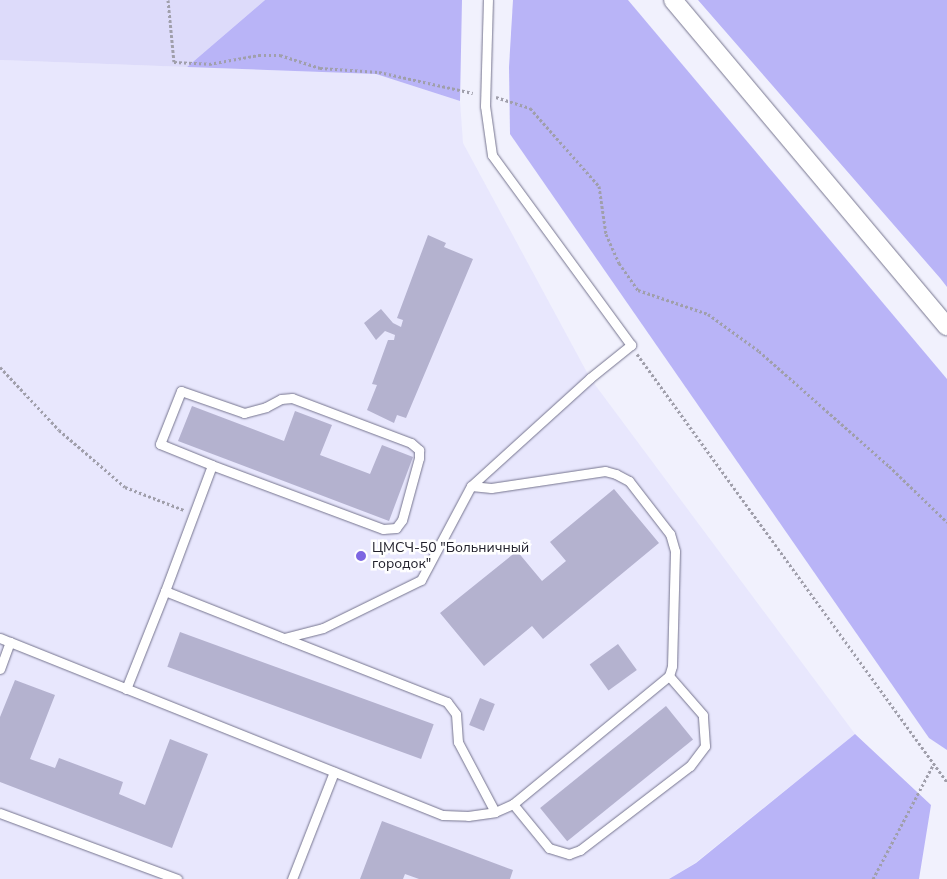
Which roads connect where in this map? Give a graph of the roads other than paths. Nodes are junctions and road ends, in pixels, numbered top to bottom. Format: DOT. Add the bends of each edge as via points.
graph roads {
  1 [pos="488,0"];
  2 [pos="673,0"];
  3 [pos="947,326"];
  4 [pos="212,465"];
  5 [pos="471,486"];
  6 [pos="165,591"];
  7 [pos="0,638"];
  8 [pos="284,638"];
  9 [pos="10,642"];
  10 [pos="0,669"];
  11 [pos="668,676"];
  12 [pos="126,689"];
  13 [pos="334,772"];
  14 [pos="513,804"];
  15 [pos="495,812"];
  16 [pos="0,813"];
  17 [pos="177,879"];
  18 [pos="292,879"];
  1 -- 5 [label="lane" via="485,94 492,155 631,346 590,378"];
  2 -- 3 [label="street"];
  4 -- 4 [label="lane" via="160,444 180,391 244,413 292,398 410,443 419,450 402,520 396,528 383,529"];
  4 -- 6 [label="lane"];
  5 -- 8 [label="lane" via="421,580 323,628"];
  5 -- 11 [label="lane" via="491,488 605,472 629,481 670,534 675,551 672,666"];
  6 -- 8 [label="lane"];
  6 -- 12 [label="lane"];
  7 -- 9 [label="lane"];
  8 -- 15 [label="lane" via="447,702 456,714 458,742"];
  9 -- 10 [label="lane"];
  9 -- 12 [label="lane"];
  11 -- 14 [label="lane"];
  11 -- 14 [label="lane" via="703,716 705,746 690,766 580,850 569,854 549,848"];
  12 -- 13 [label="lane"];
  13 -- 15 [label="lane" via="443,815"];
  13 -- 18 [label="lane"];
  14 -- 15 [label="lane"];
  16 -- 17 [label="lane"];
}
